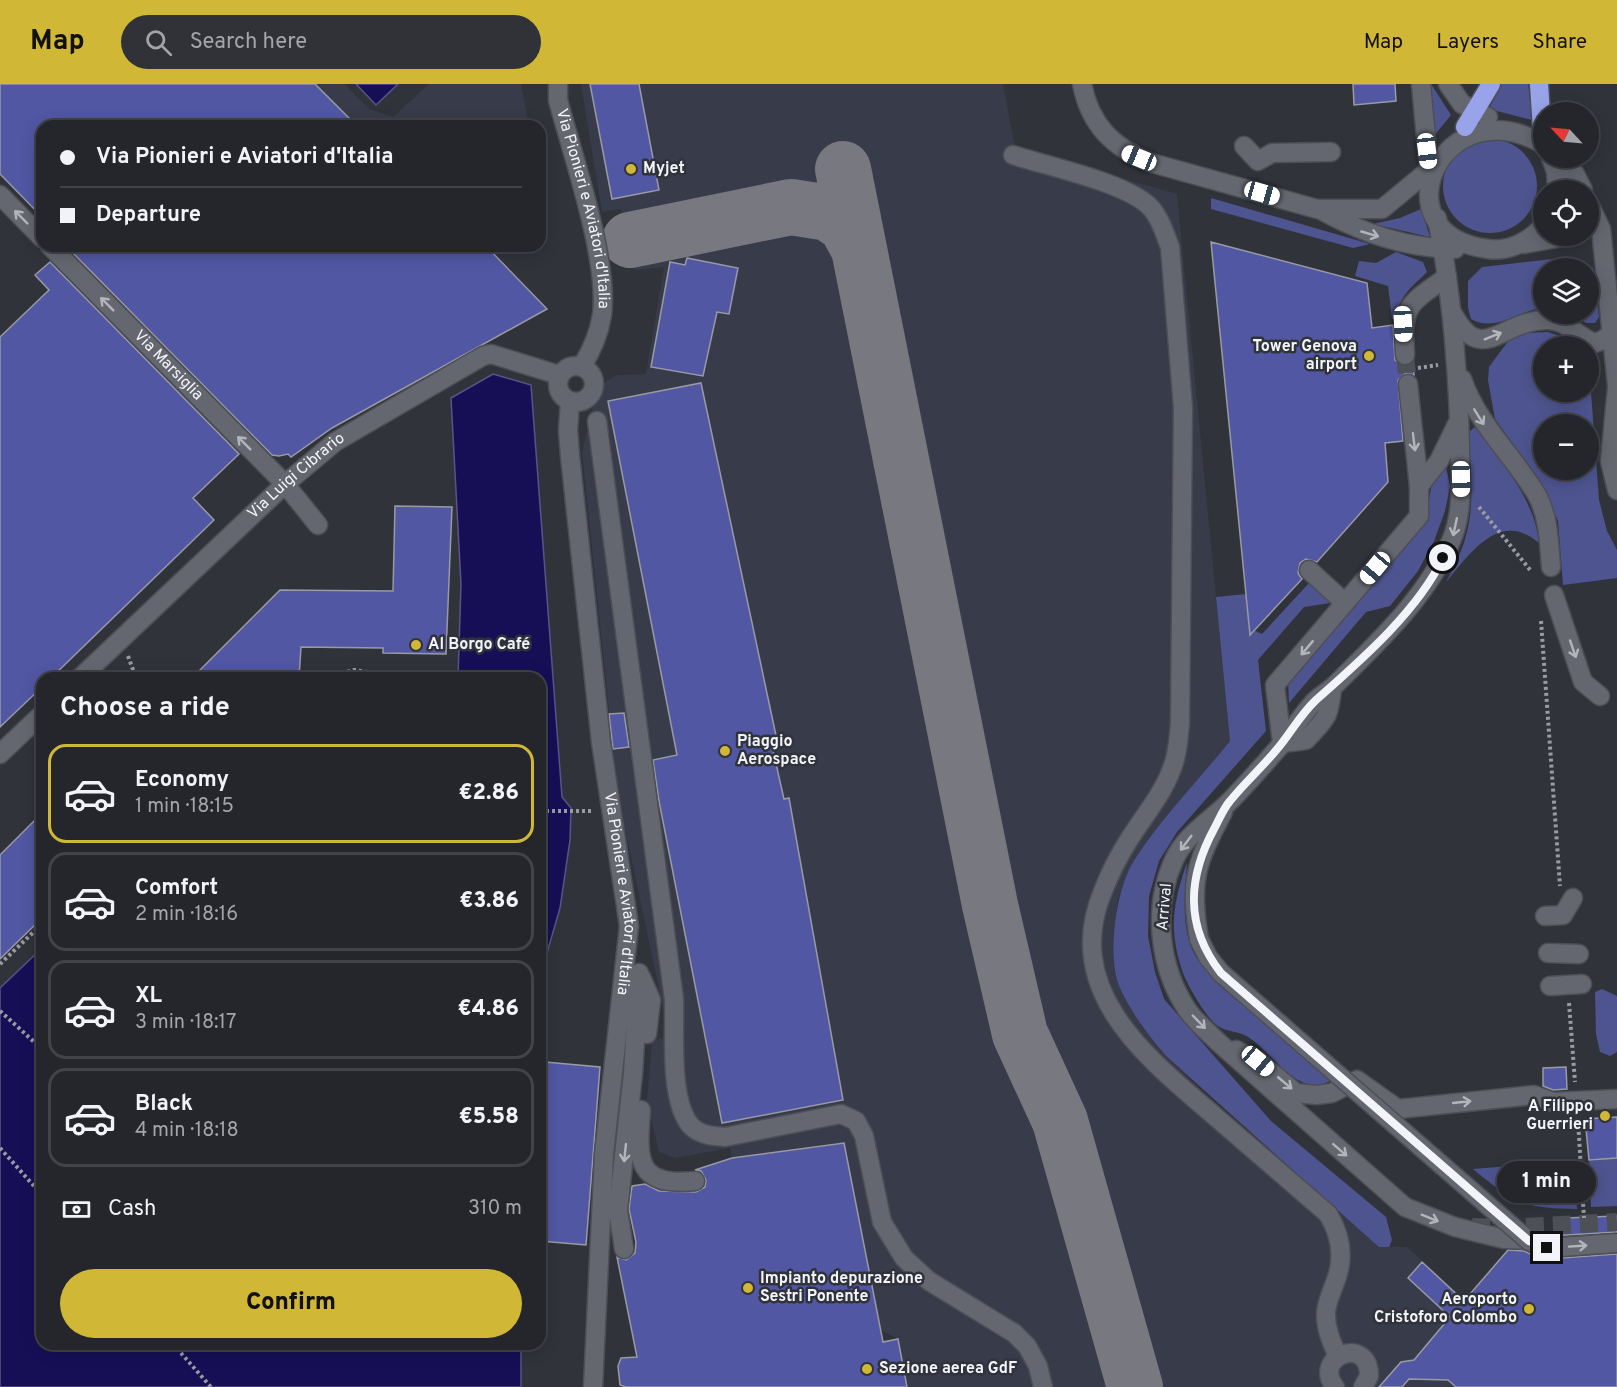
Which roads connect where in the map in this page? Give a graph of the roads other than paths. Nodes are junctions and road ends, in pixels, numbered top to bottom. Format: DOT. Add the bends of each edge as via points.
graph roads {
  1 [pos="558,84"];
  2 [pos="1082,84"];
  3 [pos="1421,84"];
  4 [pos="1448,84"];
  5 [pos="1491,84"];
  6 [pos="1539,84"];
  7 [pos="1540,102"];
  8 [pos="1475,110"];
  9 [pos="1495,121"];
  10 [pos="1465,127"];
  11 [pos="1533,136"];
  12 [pos="1244,146"];
  13 [pos="1331,152"];
  14 [pos="1012,155"];
  15 [pos="1258,161"];
  16 [pos="1568,168"];
  17 [pos="1429,170"];
  18 [pos="1578,180"];
  19 [pos="1262,193"];
  20 [pos="0,195"];
  21 [pos="1317,208"];
  22 [pos="1437,218"];
  23 [pos="1606,229"];
  24 [pos="36,232"];
  25 [pos="1533,234"];
  26 [pos="1533,243"];
  27 [pos="1510,247"];
  28 [pos="1443,249"];
  29 [pos="1491,250"];
  30 [pos="56,252"];
  31 [pos="1447,277"];
  32 [pos="1451,310"];
  33 [pos="1612,333"];
  34 [pos="1456,363"];
  35 [pos="582,366"];
  36 [pos="555,375"];
  37 [pos="1617,387"];
  38 [pos="570,401"];
  39 [pos="1459,420"];
  40 [pos="597,421"];
  41 [pos="285,484"];
  42 [pos="1419,486"];
  43 [pos="1617,490"];
  44 [pos="318,525"];
  45 [pos="1551,567"];
  46 [pos="1310,570"];
  47 [pos="1554,595"];
  48 [pos="1345,603"];
  49 [pos="86,672"];
  50 [pos="1332,688"];
  51 [pos="1600,696"];
  52 [pos="36,720"];
  53 [pos="1282,743"];
  54 [pos="0,754"];
  55 [pos="1228,802"];
  56 [pos="1573,898"];
  57 [pos="1554,915"];
  58 [pos="1548,953"];
  59 [pos="1580,954"];
  60 [pos="632,972"];
  61 [pos="1582,984"];
  62 [pos="1551,986"];
  63 [pos="1218,1042"];
  64 [pos="638,1074"];
  65 [pos="1611,1100"];
  66 [pos="695,1181"];
  67 [pos="1548,1240"];
  68 [pos="1617,1243"];
  69 [pos="624,1248"];
  70 [pos="1338,1356"];
  71 [pos="1369,1385"];
  72 [pos="593,1387"];
  73 [pos="1043,1387"];
  74 [pos="1335,1387"];
  1 -- 35 [label="street, Via Pionieri e Aviatori d'Italia" via="558,100 594,240 603,293 599,331"];
  2 -- 19 [label="street" via="1086,105 1107,136 1126,153"];
  3 -- 17 [label="street"];
  4 -- 8 [label="street" via="1457,99"];
  5 -- 8 [label="highway"];
  6 -- 7 [label="highway"];
  8 -- 9 [label="street"];
  8 -- 10 [label="highway"];
  9 -- 10 [label="street"];
  9 -- 11 [label="street" via="1525,129"];
  10 -- 17 [label="street" via="1439,149"];
  12 -- 15 [label="street"];
  13 -- 15 [label="street" via="1272,153"];
  14 -- 70 [label="street" via="1133,194 1151,207 1170,247 1183,408 1180,723 1175,760 1163,787 1130,838 1102,893 1093,924 1094,966 1105,998 1124,1031 1153,1063 1328,1214 1338,1231 1342,1252 1340,1272 1325,1315"];
  15 -- 19 [label="street"];
  16 -- 18 [label="street"];
  17 -- 21 [label="street" via="1382,209"];
  17 -- 22 [label="street" via="1428,189"];
  19 -- 21 [label="street"];
  24 -- 20 [label="street, one-way"];
  21 -- 28 [label="street, one-way" via="1354,229 1422,248"];
  22 -- 28 [label="street"];
  22 -- 29 [label="street" via="1462,242"];
  23 -- 33 [label="street"];
  25 -- 27 [label="street"];
  26 -- 27 [label="street"];
  27 -- 29 [label="street"];
  28 -- 29 [label="street"];
  28 -- 31 [label="street"];
  41 -- 30 [label="street, Via Marsiglia, one-way"];
  31 -- 32 [label="street"];
  31 -- 42 [label="street, one-way" via="1418,297 1405,314"];
  32 -- 33 [label="street, one-way" via="1467,335 1479,341 1520,323 1538,320 1566,324 1595,343"];
  32 -- 34 [label="street"];
  33 -- 37 [label="street"];
  34 -- 39 [label="street"];
  34 -- 45 [label="street, one-way" via="1474,408 1538,497 1548,527"];
  35 -- 36 [label="street" via="569,367"];
  35 -- 38 [label="street" via="589,371 594,385 586,399"];
  36 -- 38 [label="street, Via Pionieri e Aviatori d'Italia" via="558,388"];
  36 -- 41 [label="street, Via Luigi Cibrario" via="490,354 335,442"];
  37 -- 43 [label="street" via="1611,461"];
  38 -- 60 [label="street, Via Pionieri e Aviatori d'Italia" via="570,456 601,742 629,926"];
  39 -- 42 [label="street" via="1439,461"];
  39 -- 50 [label="street, one-way" via="1461,499 1452,538 1433,578"];
  40 -- 73 [label="street" via="674,999 676,1079 682,1109 691,1126 707,1136 725,1137 841,1114 856,1121 864,1136 882,1222 904,1258 928,1281 1014,1333 1028,1346"];
  41 -- 44 [label="street, Via Marsiglia"];
  41 -- 49 [label="street, Via Luigi Cibrario"];
  42 -- 48 [label="street" via="1419,516"];
  46 -- 48 [label="street"];
  47 -- 51 [label="street, one-way" via="1583,681"];
  48 -- 53 [label="street, one-way" via="1275,685"];
  50 -- 53 [label="street" via="1308,694 1285,721"];
  50 -- 53 [label="street" via="1330,713 1306,740"];
  52 -- 54 [label="street"];
  53 -- 55 [label="street, Arrival"];
  55 -- 63 [label="street, Arrival, one-way" via="1195,831 1174,859 1164,890 1161,920 1172,983 1190,1013"];
  55 -- 68 [label="street, one-way, bridge" via="1197,863 1194,908 1200,939 1221,973 1529,1241 1547,1248"];
  56 -- 57 [label="street"];
  58 -- 59 [label="street"];
  60 -- 64 [label="street" via="651,1000"];
  60 -- 72 [label="street, Via Pionieri e Aviatori d'Italia" via="604,1154"];
  61 -- 62 [label="street"];
  63 -- 65 [label="street, one-way" via="1258,1061 1296,1093 1332,1093 1358,1080 1398,1109 1534,1095 1553,1102"];
  63 -- 67 [label="street, Arrival, one-way" via="1405,1207 1455,1227 1504,1239"];
  64 -- 66 [label="street" via="644,1169 669,1184"];
  64 -- 69 [label="street, one-way" via="618,1210"];
  70 -- 71 [label="street" via="1360,1355 1369,1369"];
  70 -- 74 [label="street" via="1329,1368"];
}
